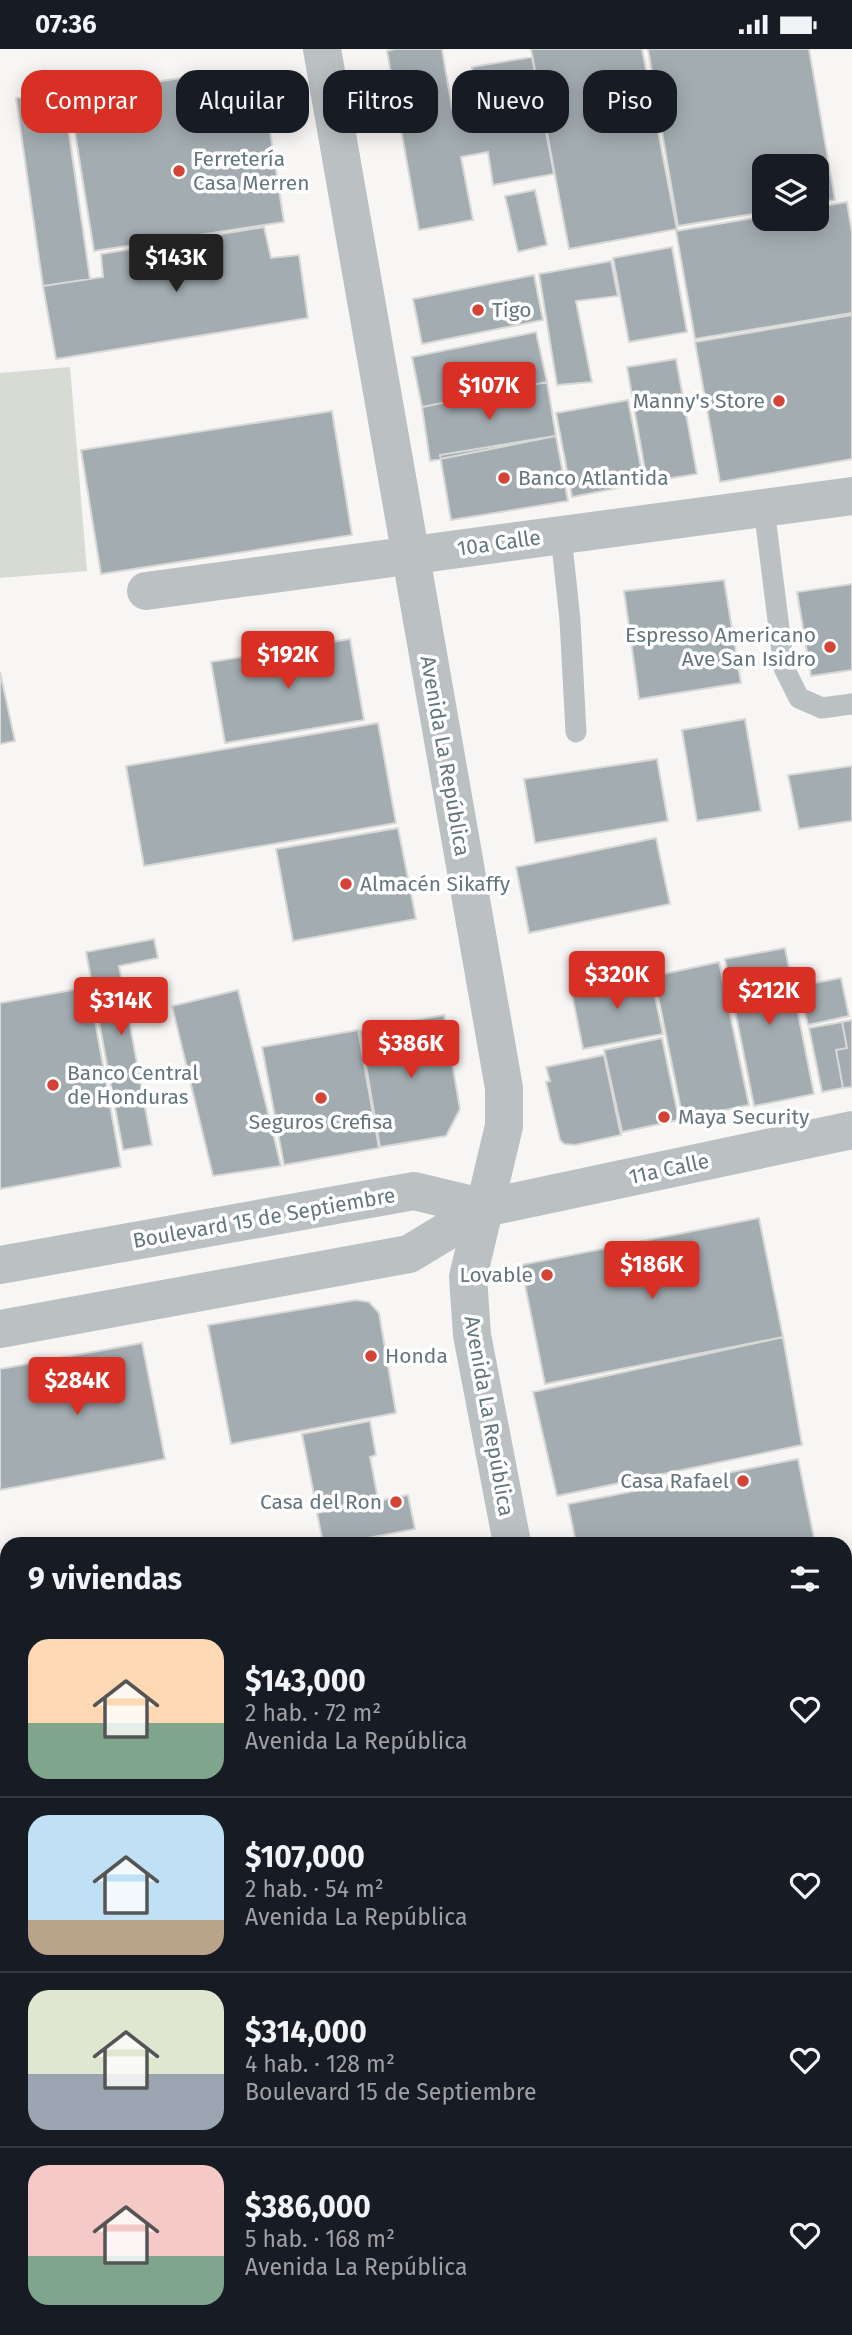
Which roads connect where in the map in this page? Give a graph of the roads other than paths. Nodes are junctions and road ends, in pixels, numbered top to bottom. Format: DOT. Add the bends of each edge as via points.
graph roads {
  1 [pos="322,49"];
  2 [pos="852,496"];
  3 [pos="764,507"];
  4 [pos="561,535"];
  5 [pos="410,555"];
  6 [pos="146,591"];
  7 [pos="852,704"];
  8 [pos="576,732"];
  9 [pos="852,1130"];
  10 [pos="485,1208"];
  11 [pos="0,1265"];
  12 [pos="0,1329"];
  13 [pos="511,1537"];
  1 -- 5 [label="street, Avenida La República"];
  2 -- 3 [label="street, 10a Calle"];
  3 -- 4 [label="street, 10a Calle"];
  3 -- 7 [label="lane" via="784,668 799,698 822,708"];
  4 -- 5 [label="street, 10a Calle"];
  4 -- 8 [label="lane"];
  5 -- 6 [label="street, 10a Calle"];
  5 -- 10 [label="street, Avenida La República" via="504,1088 504,1126"];
  9 -- 10 [label="street, 11a Calle"];
  10 -- 11 [label="street, Boulevard 15 de Septiembre" via="414,1191"];
  10 -- 12 [label="street" via="409,1254"];
  10 -- 13 [label="street, Avenida La República" via="468,1277 472,1335"];
}
